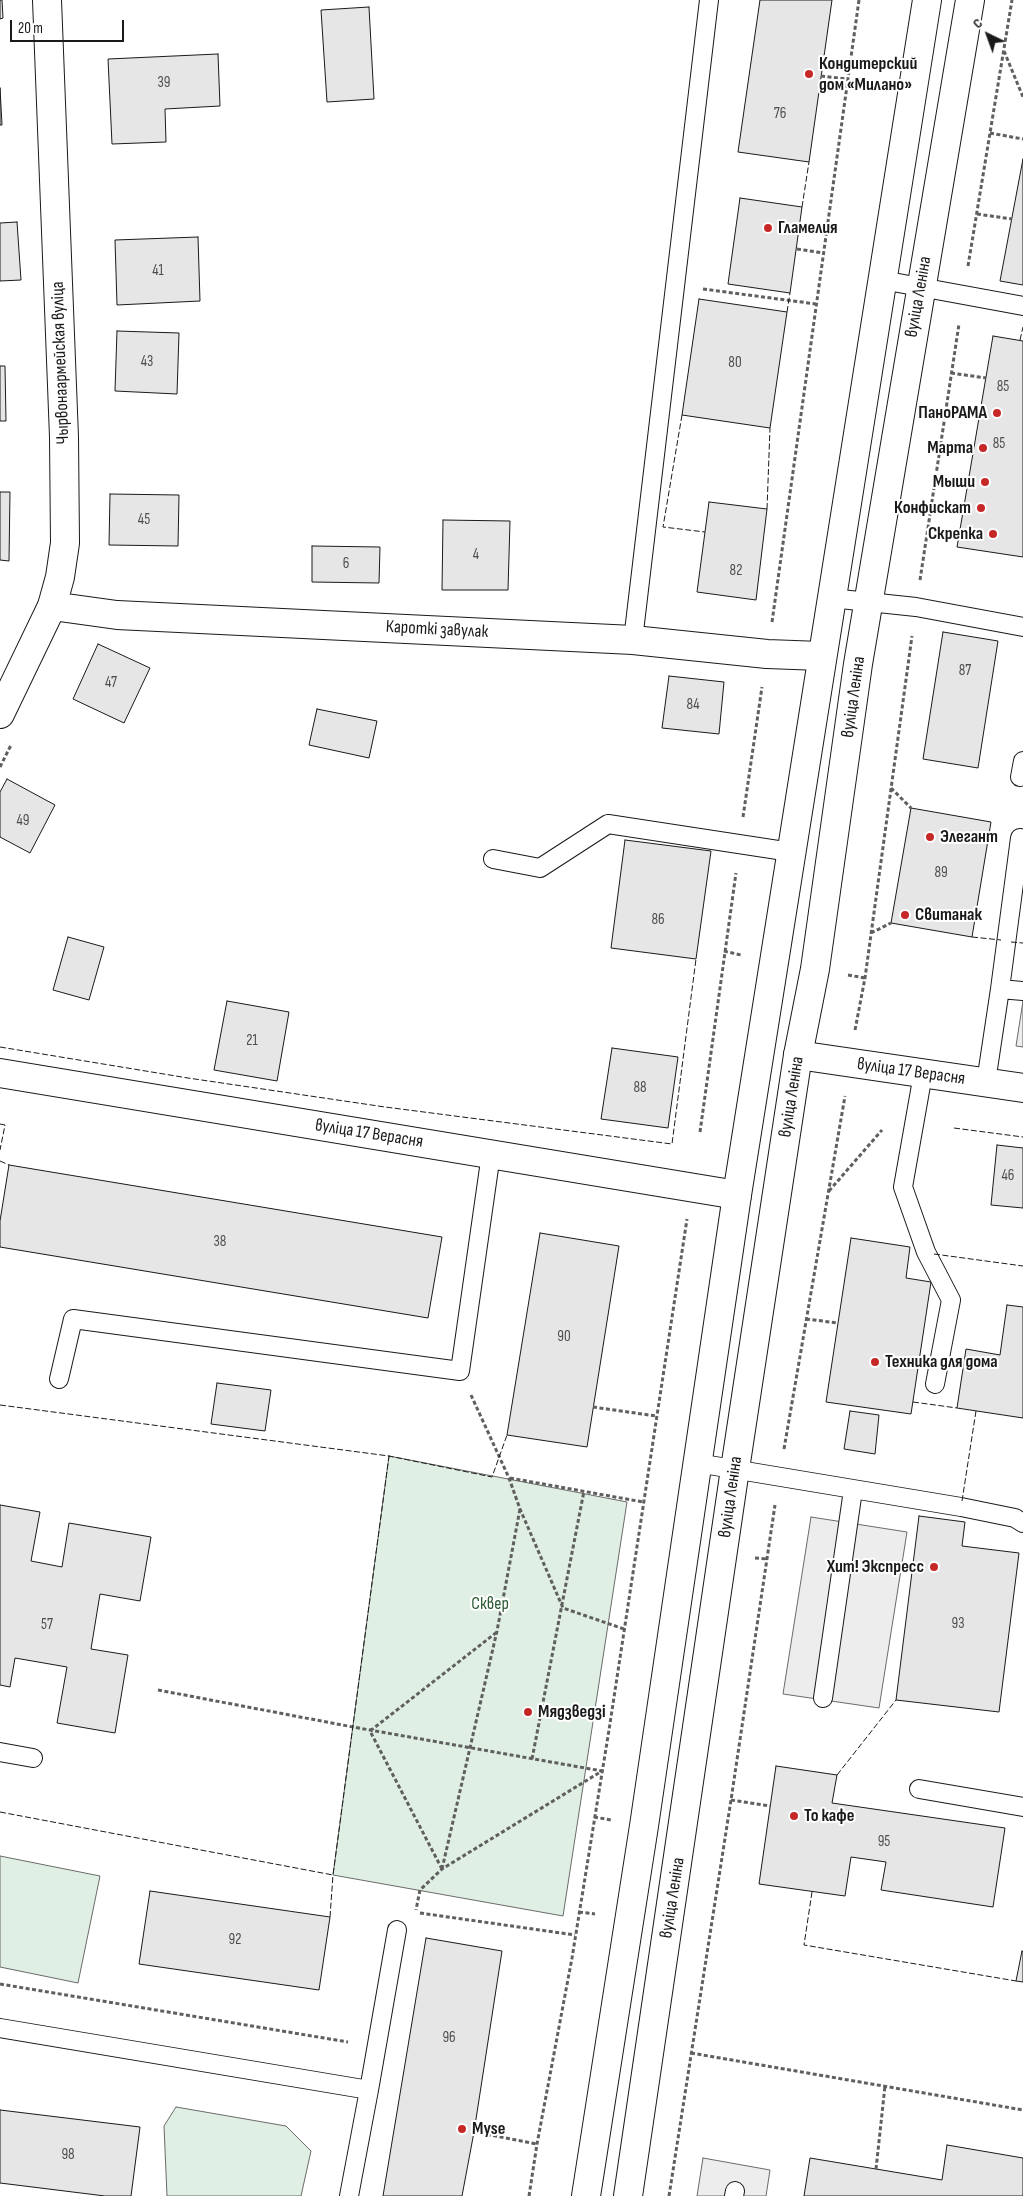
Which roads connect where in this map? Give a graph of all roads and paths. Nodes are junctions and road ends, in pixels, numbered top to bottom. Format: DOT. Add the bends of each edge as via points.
graph roads {
  1 [pos="47,0"];
  2 [pos="709,0"];
  3 [pos="858,0"];
  4 [pos="927,0"];
  5 [pos="970,0"];
  6 [pos="1012,0"];
  7 [pos="1004,50"];
  8 [pos="821,76"];
  9 [pos="847,79"];
  10 [pos="1023,97"];
  11 [pos="990,133"];
  12 [pos="1023,139"];
  13 [pos="976,214"];
  14 [pos="1012,219"];
  15 [pos="797,250"];
  16 [pos="824,253"];
  17 [pos="882,280"];
  18 [pos="676,285"];
  19 [pos="921,287"];
  20 [pos="963,295"];
  21 [pos="816,304"];
  22 [pos="1023,306"];
  23 [pos="952,374"];
  24 [pos="986,378"];
  25 [pos="932,505"];
  26 [pos="963,510"];
  27 [pos="831,598"];
  28 [pos="868,602"];
  29 [pos="52,606"];
  30 [pos="916,607"];
  31 [pos="1023,627"];
  32 [pos="633,640"];
  33 [pos="766,654"];
  34 [pos="821,656"];
  35 [pos="858,664"];
  36 [pos="0,714"];
  37 [pos="891,788"];
  38 [pos="911,808"];
  39 [pos="1020,838"];
  40 [pos="740,843"];
  41 [pos="791,852"];
  42 [pos="493,859"];
  43 [pos="891,923"];
  44 [pos="871,933"];
  45 [pos="1000,989"];
  46 [pos="1023,991"];
  47 [pos="761,1050"];
  48 [pos="798,1055"];
  49 [pos="850,1063"];
  50 [pos="0,1073"];
  51 [pos="923,1074"];
  52 [pos="986,1082"];
  53 [pos="1023,1088"];
  54 [pos="885,1126"];
  55 [pos="700,1132"];
  56 [pos="491,1154"];
  57 [pos="828,1192"];
  58 [pos="737,1195"];
  59 [pos="776,1200"];
  60 [pos="688,1211"];
  61 [pos="806,1319"];
  62 [pos="838,1323"];
  63 [pos="460,1371"];
  64 [pos="59,1379"];
  65 [pos="935,1384"];
  66 [pos="593,1407"];
  67 [pos="656,1416"];
  68 [pos="697,1463"];
  69 [pos="735,1469"];
  70 [pos="779,1477"];
  71 [pos="509,1478"];
  72 [pos="853,1490"];
  73 [pos="584,1491"];
  74 [pos="643,1502"];
  75 [pos="520,1509"];
  76 [pos="1023,1524"];
  77 [pos="563,1608"];
  78 [pos="624,1629"];
  79 [pos="497,1632"];
  80 [pos="158,1690"];
  81 [pos="823,1698"];
  82 [pos="370,1730"];
  83 [pos="470,1748"];
  84 [pos="0,1752"];
  85 [pos="33,1758"];
  86 [pos="532,1758"];
  87 [pos="602,1771"];
  88 [pos="919,1789"];
  89 [pos="732,1800"];
  90 [pos="770,1806"];
  91 [pos="1023,1807"];
  92 [pos="442,1869"];
  93 [pos="397,1930"];
  94 [pos="575,1935"];
  95 [pos="0,1984"];
  96 [pos="0,2028"];
  97 [pos="375,2046"];
  98 [pos="691,2053"];
  99 [pos="885,2086"];
  100 [pos="369,2090"];
  101 [pos="1023,2110"];
  102 [pos="474,2132"];
  103 [pos="537,2144"];
  104 [pos="876,2169"];
  105 [pos="349,2196"];
  106 [pos="529,2196"];
  107 [pos="586,2196"];
  108 [pos="628,2196"];
  109 [pos="669,2196"];
  1 -- 29 [label="main road, Чырвонаармейская вуліца" via="64,437 64,543"];
  2 -- 18 [label="lane"];
  3 -- 9 [label="path"];
  4 -- 17 [label="main road"];
  5 -- 19 [label="main road, вуліца Леніна"];
  6 -- 7 [label="path"];
  7 -- 10 [label="path"];
  7 -- 11 [label="path"];
  8 -- 9 [label="path"];
  9 -- 16 [label="path"];
  11 -- 12 [label="path"];
  11 -- 13 [label="path"];
  13 -- 14 [label="path"];
  13 -- 20 [label="path"];
  15 -- 16 [label="path"];
  16 -- 21 [label="path"];
  17 -- 19 [label="lane"];
  17 -- 27 [label="main road"];
  18 -- 21 [label="path"];
  18 -- 32 [label="lane"];
  19 -- 20 [label="lane"];
  19 -- 28 [label="main road, вуліца Леніна"];
  20 -- 22 [label="lane"];
  20 -- 23 [label="path"];
  21 -- 33 [label="path"];
  23 -- 24 [label="path"];
  23 -- 25 [label="path"];
  25 -- 26 [label="path"];
  25 -- 30 [label="path"];
  27 -- 28 [label="lane"];
  27 -- 34 [label="main road"];
  28 -- 30 [label="lane"];
  28 -- 35 [label="main road, вуліца Леніна"];
  29 -- 32 [label="main road, Кароткі завулак" via="117,615"];
  29 -- 36 [label="main road, Чырвонаармейская вуліца"];
  30 -- 31 [label="lane"];
  30 -- 37 [label="path"];
  32 -- 33 [label="main road, Кароткі завулак"];
  33 -- 34 [label="main road, Кароткі завулак"];
  33 -- 40 [label="path"];
  34 -- 35 [label="main road, Кароткі завулак"];
  34 -- 41 [label="main road"];
  35 -- 48 [label="main road, вуліца Леніна" via="814,969"];
  37 -- 38 [label="path"];
  37 -- 44 [label="path"];
  39 -- 45 [label="lane"];
  40 -- 41 [label="lane"];
  40 -- 42 [label="lane" via="608,824 540,868"];
  40 -- 55 [label="path"];
  41 -- 47 [label="main road"];
  43 -- 44 [label="path"];
  44 -- 49 [label="path"];
  45 -- 46 [label="lane"];
  45 -- 52 [label="lane"];
  47 -- 48 [label="main road, вуліца 17 Верасня"];
  47 -- 58 [label="main road"];
  48 -- 49 [label="main road, вуліца 17 Верасня"];
  48 -- 59 [label="main road, вуліца Леніна"];
  49 -- 51 [label="main road, вуліца 17 Верасня"];
  49 -- 57 [label="path"];
  50 -- 56 [label="main road, вуліца 17 Верасня"];
  51 -- 52 [label="main road, вуліца 17 Верасня"];
  51 -- 65 [label="lane" via="903,1187 926,1252 951,1300"];
  52 -- 53 [label="main road, вуліца 17 Верасня"];
  54 -- 57 [label="path"];
  56 -- 58 [label="main road, вуліца 17 Верасня"];
  56 -- 63 [label="lane"];
  57 -- 61 [label="path"];
  58 -- 59 [label="main road, вуліца 17 Верасня"];
  58 -- 68 [label="main road"];
  59 -- 69 [label="main road, вуліца Леніна"];
  60 -- 67 [label="path"];
  61 -- 62 [label="path"];
  61 -- 70 [label="path"];
  63 -- 64 [label="lane" via="73,1319"];
  63 -- 71 [label="path"];
  66 -- 67 [label="path"];
  67 -- 74 [label="path"];
  68 -- 69 [label="lane"];
  68 -- 107 [label="main road"];
  69 -- 70 [label="lane"];
  69 -- 108 [label="main road, вуліца Леніна"];
  70 -- 72 [label="lane"];
  70 -- 89 [label="path"];
  71 -- 73 [label="path"];
  71 -- 75 [label="path"];
  72 -- 76 [label="lane" via="961,1506 1015,1518"];
  72 -- 81 [label="lane"];
  73 -- 74 [label="path"];
  73 -- 77 [label="path"];
  74 -- 78 [label="path"];
  75 -- 77 [label="path"];
  75 -- 79 [label="path"];
  77 -- 78 [label="path"];
  77 -- 86 [label="path"];
  78 -- 87 [label="path"];
  79 -- 82 [label="path"];
  79 -- 83 [label="path"];
  80 -- 82 [label="path"];
  82 -- 83 [label="path"];
  82 -- 92 [label="path"];
  83 -- 86 [label="path"];
  83 -- 92 [label="path"];
  84 -- 85 [label="lane"];
  86 -- 87 [label="path"];
  87 -- 92 [label="path"];
  87 -- 94 [label="path"];
  88 -- 91 [label="lane"];
  89 -- 90 [label="path"];
  89 -- 98 [label="path"];
  92 -- 94 [label="path" via="420,1890 416,1912"];
  93 -- 97 [label="lane"];
  94 -- 103 [label="path"];
  95 -- 97 [label="path"];
  96 -- 100 [label="lane"];
  97 -- 100 [label="lane"];
  98 -- 99 [label="path"];
  98 -- 109 [label="path"];
  99 -- 101 [label="path"];
  99 -- 104 [label="path"];
  100 -- 105 [label="lane"];
  102 -- 103 [label="path"];
  103 -- 106 [label="path"];
}
